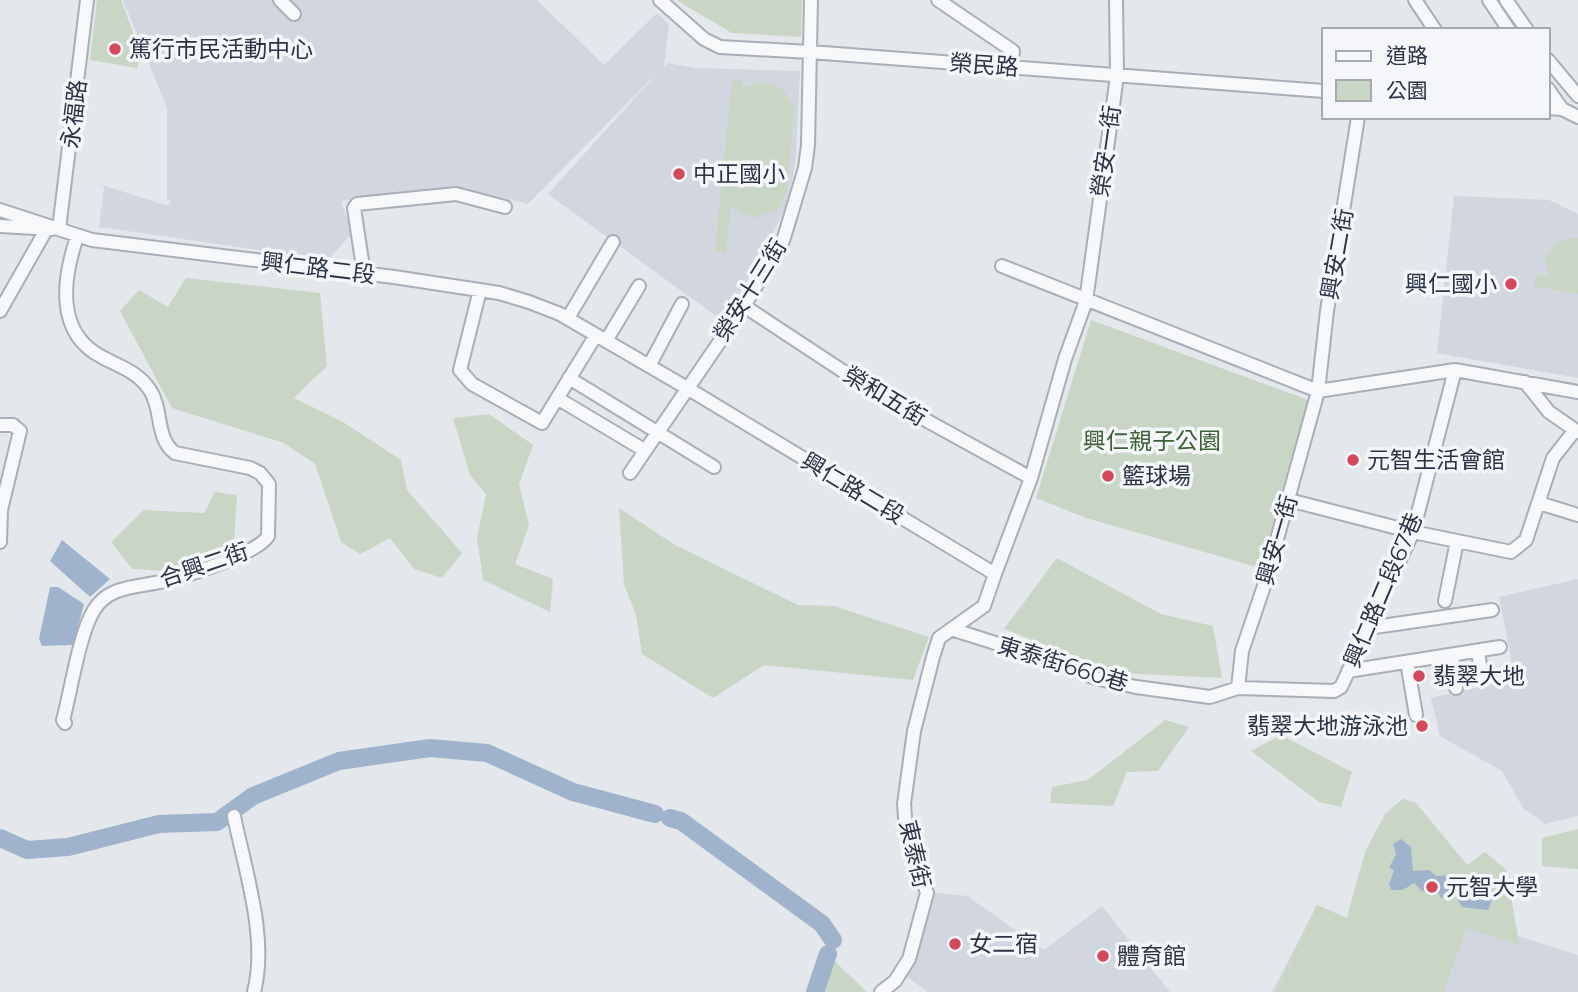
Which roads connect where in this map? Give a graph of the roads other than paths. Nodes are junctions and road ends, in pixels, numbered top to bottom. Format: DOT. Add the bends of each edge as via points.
graph roads {
  1 [pos="87,0"];
  2 [pos="280,0"];
  3 [pos="660,0"];
  4 [pos="811,0"];
  5 [pos="938,0"];
  6 [pos="1116,0"];
  7 [pos="1415,0"];
  8 [pos="1489,0"];
  9 [pos="1506,0"];
  10 [pos="294,14"];
  11 [pos="1434,28"];
  12 [pos="1508,28"];
  13 [pos="1526,28"];
  14 [pos="810,52"];
  15 [pos="1550,62"];
  16 [pos="1011,67"];
  17 [pos="1117,76"];
  18 [pos="1322,91"];
  19 [pos="1550,92"];
  20 [pos="1577,93"];
  21 [pos="1550,108"];
  22 [pos="1562,109"];
  23 [pos="1578,117"];
  24 [pos="1358,119"];
  25 [pos="505,206"];
  26 [pos="0,210"];
  27 [pos="1,227"];
  28 [pos="52,229"];
  29 [pos="77,237"];
  30 [pos="613,242"];
  31 [pos="1002,266"];
  32 [pos="364,274"];
  33 [pos="639,286"];
  34 [pos="480,290"];
  35 [pos="1086,301"];
  36 [pos="682,304"];
  37 [pos="744,306"];
  38 [pos="1,313"];
  39 [pos="568,318"];
  40 [pos="601,338"];
  41 [pos="649,366"];
  42 [pos="1455,370"];
  43 [pos="569,378"];
  44 [pos="1525,382"];
  45 [pos="687,388"];
  46 [pos="1318,391"];
  47 [pos="1578,392"];
  48 [pos="557,398"];
  49 [pos="0,425"];
  50 [pos="1576,431"];
  51 [pos="657,432"];
  52 [pos="644,450"];
  53 [pos="714,467"];
  54 [pos="630,473"];
  55 [pos="1031,478"];
  56 [pos="1289,500"];
  57 [pos="1539,503"];
  58 [pos="1578,515"];
  59 [pos="1413,532"];
  60 [pos="1457,541"];
  61 [pos="0,542"];
  62 [pos="995,574"];
  63 [pos="1445,601"];
  64 [pos="1492,610"];
  65 [pos="1368,628"];
  66 [pos="951,629"];
  67 [pos="1500,647"];
  68 [pos="1478,651"];
  69 [pos="1452,655"];
  70 [pos="1407,662"];
  71 [pos="1348,671"];
  72 [pos="1482,679"];
  73 [pos="1341,687"];
  74 [pos="1238,688"];
  75 [pos="1456,688"];
  76 [pos="1416,715"];
  77 [pos="65,723"];
  78 [pos="234,816"];
  79 [pos="254,992"];
  80 [pos="881,992"];
  1 -- 28 [label="street, 永福路"];
  2 -- 10 [label="street"];
  3 -- 14 [label="street, 榮民路" via="704,39 720,47"];
  4 -- 14 [label="street, 榮安十三街"];
  5 -- 16 [label="street" via="1013,51"];
  6 -- 17 [label="street, 榮安一街"];
  7 -- 11 [label="street"];
  8 -- 12 [label="street"];
  9 -- 13 [label="street"];
  14 -- 16 [label="street, 榮民路"];
  14 -- 37 [label="street, 榮安十三街" via="805,168 783,241"];
  15 -- 20 [label="street"];
  16 -- 17 [label="street, 榮民路"];
  17 -- 18 [label="street, 榮民路"];
  17 -- 35 [label="street, 榮安一街"];
  19 -- 22 [label="street"];
  20 -- 22 [label="street"];
  21 -- 22 [label="street"];
  22 -- 23 [label="street"];
  24 -- 46 [label="street, 興安二街"];
  25 -- 32 [label="street" via="456,194 357,204"];
  26 -- 28 [label="street, 興仁路二段"];
  27 -- 28 [label="street"];
  28 -- 29 [label="street, 興仁路二段"];
  28 -- 38 [label="street"];
  29 -- 32 [label="street, 興仁路二段"];
  29 -- 77 [label="street, 合興二街" via="68,265 65,306 85,345 135,373 156,403 165,445 175,453 260,473 269,484 268,536 264,544 173,579 126,586 94,608"];
  30 -- 39 [label="street"];
  31 -- 35 [label="street"];
  32 -- 34 [label="street, 興仁路二段"];
  33 -- 40 [label="street"];
  34 -- 39 [label="street, 興仁路二段"];
  34 -- 48 [label="street" via="460,370 472,384 542,423"];
  35 -- 46 [label="street"];
  35 -- 55 [label="street"];
  36 -- 41 [label="street"];
  37 -- 45 [label="street, 榮安十三街"];
  37 -- 55 [label="street, 榮和五街" via="873,391"];
  39 -- 40 [label="street, 興仁路二段"];
  40 -- 41 [label="street, 興仁路二段"];
  40 -- 43 [label="street"];
  41 -- 45 [label="street, 興仁路二段"];
  42 -- 44 [label="street"];
  42 -- 46 [label="street"];
  42 -- 59 [label="street, 興仁路二段67巷"];
  43 -- 48 [label="street"];
  43 -- 51 [label="street"];
  44 -- 47 [label="street"];
  44 -- 50 [label="street" via="1549,412"];
  45 -- 51 [label="street, 榮安十三街"];
  45 -- 62 [label="street, 興仁路二段"];
  46 -- 56 [label="street, 興安一街"];
  48 -- 52 [label="street"];
  49 -- 61 [label="street" via="13,425 20,431 1,510"];
  50 -- 57 [label="street" via="1553,458"];
  51 -- 52 [label="street, 榮安十三街"];
  51 -- 53 [label="street"];
  52 -- 54 [label="street, 榮安十三街"];
  55 -- 62 [label="street"];
  56 -- 59 [label="street"];
  56 -- 74 [label="street, 興安一街" via="1242,651"];
  57 -- 58 [label="street"];
  57 -- 60 [label="street" via="1526,540 1515,551"];
  59 -- 60 [label="street"];
  59 -- 65 [label="street, 興仁路二段67巷"];
  60 -- 63 [label="street"];
  62 -- 66 [label="street" via="984,606"];
  64 -- 65 [label="street"];
  65 -- 71 [label="street, 興仁路二段67巷"];
  66 -- 74 [label="street, 東泰街660巷" via="1095,678 1136,687 1210,697"];
  66 -- 80 [label="street, 東泰街" via="939,638 933,657 905,779 906,830 927,893 909,959 895,981"];
  67 -- 68 [label="street"];
  68 -- 69 [label="street"];
  68 -- 72 [label="street"];
  69 -- 70 [label="street"];
  69 -- 75 [label="street"];
  70 -- 71 [label="street"];
  70 -- 76 [label="street"];
  71 -- 73 [label="street, 興仁路二段67巷"];
  73 -- 74 [label="street, 東泰街660巷" via="1327,693"];
  78 -- 79 [label="street" via="254,919"];
}
